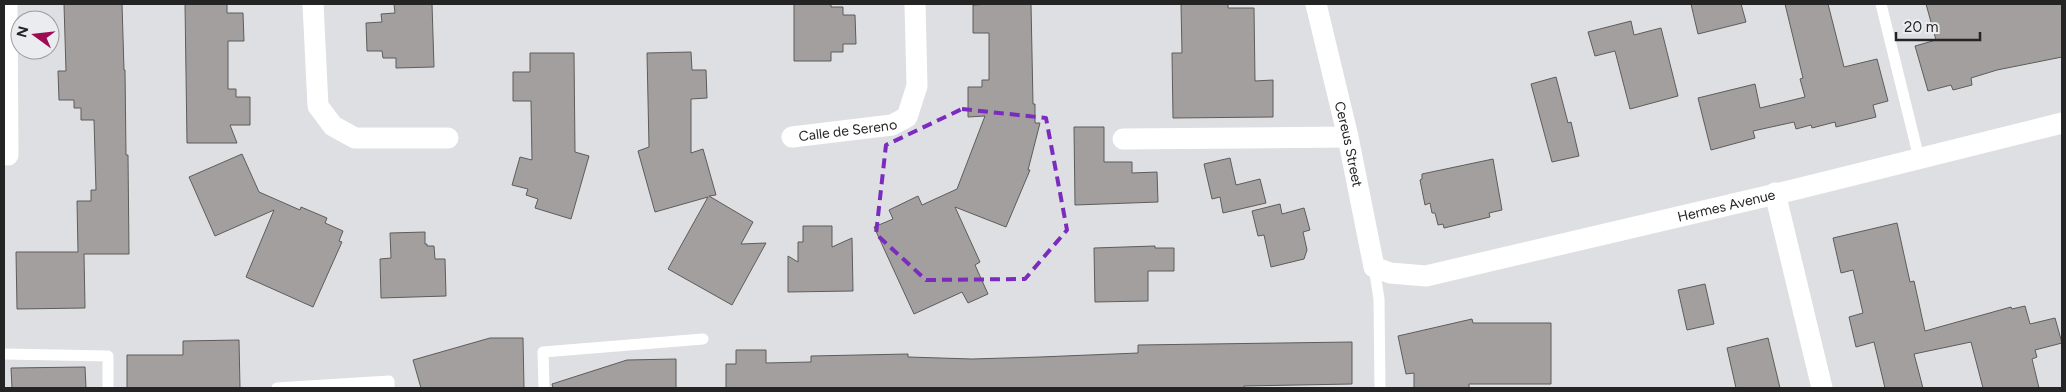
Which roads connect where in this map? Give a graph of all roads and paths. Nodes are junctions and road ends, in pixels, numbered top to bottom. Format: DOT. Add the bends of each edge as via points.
graph roads {
  1 [pos="7,4"];
  2 [pos="313,4"];
  3 [pos="915,4"];
  4 [pos="1316,4"];
  5 [pos="1881,4"];
  6 [pos="2062,123"];
  7 [pos="792,137"];
  8 [pos="1348,137"];
  9 [pos="448,138"];
  10 [pos="1123,139"];
  11 [pos="8,155"];
  12 [pos="1919,158"];
  13 [pos="1775,193"];
  14 [pos="1382,270"];
  15 [pos="704,340"];
  16 [pos="4,354"];
  17 [pos="108,388"];
  18 [pos="277,388"];
  19 [pos="389,388"];
  20 [pos="544,388"];
  21 [pos="1380,388"];
  22 [pos="1822,388"];
  1 -- 11 [label="street"];
  2 -- 9 [label="street" via="318,106 333,126 355,138"];
  3 -- 7 [label="street, Calle de Sereno" via="918,86 907,117 892,125"];
  4 -- 8 [label="street, Cereus Street"];
  5 -- 12 [label="lane"];
  6 -- 12 [label="street, Hermes Avenue"];
  8 -- 10 [label="street"];
  8 -- 14 [label="street, Cereus Street"];
  12 -- 13 [label="street, Hermes Avenue"];
  13 -- 14 [label="street, Hermes Avenue" via="1426,276"];
  13 -- 22 [label="street"];
  14 -- 21 [label="lane" via="1379,299"];
  15 -- 20 [label="lane" via="543,352"];
  16 -- 17 [label="lane" via="108,356"];
  18 -- 19 [label="lane" via="389,381"];
}
